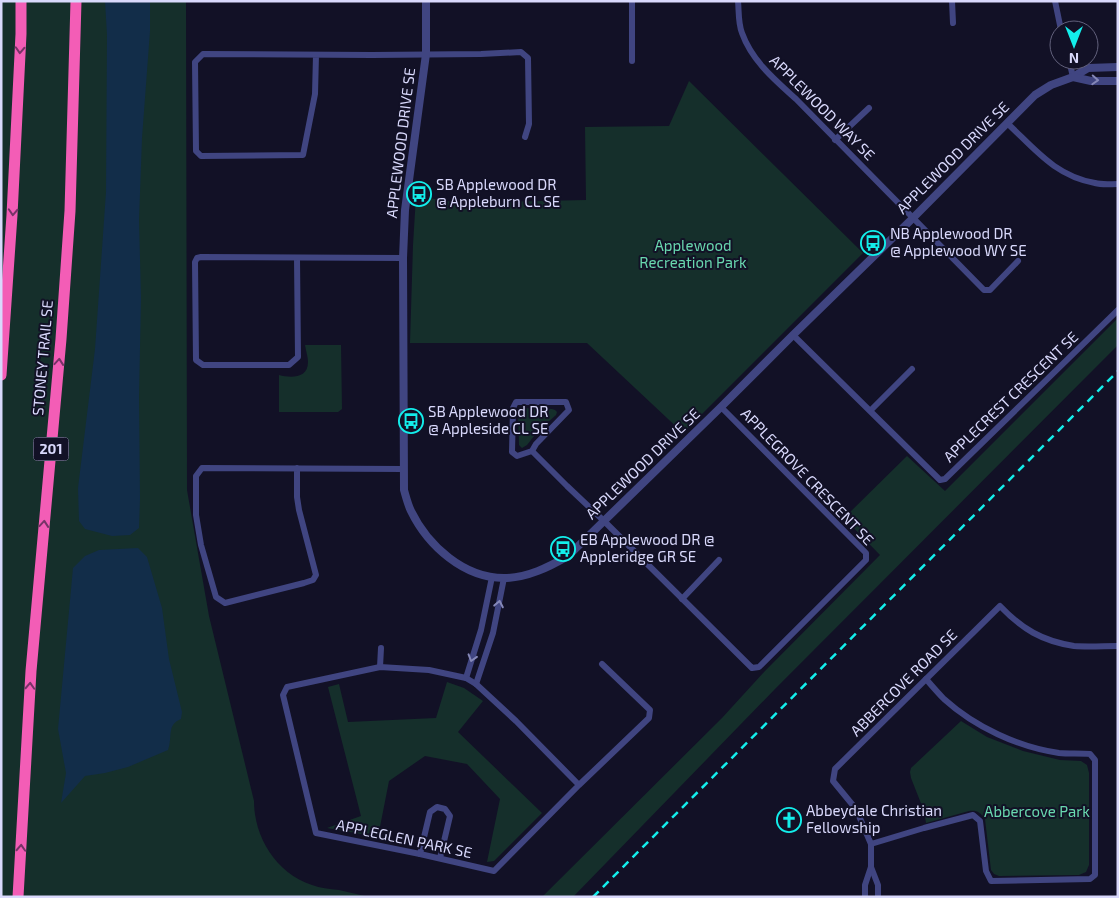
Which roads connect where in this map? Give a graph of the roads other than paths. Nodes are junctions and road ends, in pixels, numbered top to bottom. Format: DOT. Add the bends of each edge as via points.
graph roads {
  1 [pos="21,1"];
  2 [pos="76,1"];
  3 [pos="426,1"];
  4 [pos="632,1"];
  5 [pos="738,1"];
  6 [pos="952,1"];
  7 [pos="1055,1"];
  8 [pos="1060,20"];
  9 [pos="952,23"];
  10 [pos="426,54"];
  11 [pos="316,55"];
  12 [pos="632,61"];
  13 [pos="1118,68"];
  14 [pos="1071,70"];
  15 [pos="1073,77"];
  16 [pos="1118,81"];
  17 [pos="869,108"];
  18 [pos="1008,123"];
  19 [pos="525,137"];
  20 [pos="835,140"];
  21 [pos="1118,184"];
  22 [pos="913,218"];
  23 [pos="297,258"];
  24 [pos="403,258"];
  25 [pos="1018,261"];
  26 [pos="1118,310"];
  27 [pos="793,335"];
  28 [pos="912,369"];
  29 [pos="1,375"];
  30 [pos="721,407"];
  31 [pos="871,410"];
  32 [pos="532,451"];
  33 [pos="297,468"];
  34 [pos="403,468"];
  35 [pos="604,521"];
  36 [pos="720,560"];
  37 [pos="492,576"];
  38 [pos="504,578"];
  39 [pos="682,599"];
  40 [pos="481,630"];
  41 [pos="493,633"];
  42 [pos="1118,646"];
  43 [pos="381,648"];
  44 [pos="602,664"];
  45 [pos="380,668"];
  46 [pos="466,678"];
  47 [pos="926,679"];
  48 [pos="476,684"];
  49 [pos="579,785"];
  50 [pos="871,844"];
  51 [pos="420,854"];
  52 [pos="440,858"];
  53 [pos="871,866"];
  54 [pos="18,897"];
  55 [pos="865,897"];
  56 [pos="878,897"];
  1 -- 29 [label="highway, one-way"];
  54 -- 2 [label="highway, STONEY TRAIL SE / 201, one-way" via="31,671 70,211"];
  3 -- 10 [label="street, APPLEWOOD DRIVE SE"];
  4 -- 12 [label="street"];
  5 -- 20 [label="street, APPLEWOOD WAY SE" via="741,31 750,52"];
  6 -- 9 [label="street"];
  7 -- 8 [label="street"];
  10 -- 11 [label="street"];
  10 -- 19 [label="street" via="521,52 528,58 529,124"];
  10 -- 24 [label="street, APPLEWOOD DRIVE SE" via="405,210"];
  11 -- 11 [label="street" via="203,54 195,62 196,151 201,156 303,155 315,94"];
  13 -- 15 [label="street, APPLEWOOD DRIVE SE" via="1088,68"];
  14 -- 15 [label="street"];
  15 -- 16 [label="street, APPLEWOOD DRIVE SE, one-way"];
  15 -- 18 [label="street, APPLEWOOD DRIVE SE" via="1035,95"];
  17 -- 20 [label="street"];
  18 -- 21 [label="street" via="1046,161 1067,175 1096,184"];
  18 -- 22 [label="street, APPLEWOOD DRIVE SE"];
  20 -- 22 [label="street, APPLEWOOD WAY SE"];
  22 -- 25 [label="street, APPLEWOOD WAY SE" via="984,290 990,290"];
  22 -- 27 [label="street, APPLEWOOD DRIVE SE"];
  23 -- 23 [label="street" via="197,258 196,360 203,365 289,365 298,357"];
  23 -- 24 [label="street"];
  24 -- 34 [label="street, APPLEWOOD DRIVE SE"];
  26 -- 31 [label="street, APPLECREST CRESCENT SE" via="945,479 940,480"];
  27 -- 30 [label="street, APPLEWOOD DRIVE SE"];
  27 -- 31 [label="street, APPLECREST CRESCENT SE"];
  28 -- 31 [label="street"];
  30 -- 35 [label="street, APPLEWOOD DRIVE SE"];
  30 -- 39 [label="street, APPLEGROVE CRESCENT SE" via="866,552 866,560 758,668 752,668"];
  32 -- 32 [label="street" via="518,456 512,452 513,408 516,402 566,402 569,410"];
  32 -- 35 [label="street, APPLEGROVE CRESCENT SE"];
  33 -- 33 [label="street" via="202,468 196,476 196,515 201,545 216,597 225,603 304,583 316,575 299,510"];
  33 -- 34 [label="street"];
  34 -- 37 [label="street, APPLEWOOD DRIVE SE" via="404,490 410,510 422,530 452,560 472,571"];
  35 -- 38 [label="street, APPLEWOOD DRIVE SE" via="568,556 527,574"];
  35 -- 39 [label="street, APPLEGROVE CRESCENT SE"];
  36 -- 39 [label="street"];
  37 -- 38 [label="street, APPLEWOOD DRIVE SE"];
  37 -- 40 [label="street"];
  41 -- 38 [label="street, one-way"];
  40 -- 41 [label="street"];
  40 -- 46 [label="street, one-way"];
  41 -- 48 [label="street"];
  42 -- 47 [label="street, ABBERCOVE ROAD SE" via="1075,646 1037,635 1018,624 1000,606"];
  43 -- 45 [label="street"];
  44 -- 49 [label="street" via="650,710 649,718"];
  45 -- 46 [label="street, APPLEGLEN PARK SE" via="429,670"];
  45 -- 51 [label="street, APPLEGLEN PARK SE" via="287,687 282,695 316,832"];
  46 -- 48 [label="street, APPLEGLEN PARK SE"];
  47 -- 50 [label="street, ABBERCOVE ROAD SE" via="835,769 833,781 856,810"];
  47 -- 50 [label="street" via="943,699 987,729 1021,744 1059,753 1090,754 1095,760 1096,875 1090,879 991,881 986,871 980,821 973,815"];
  48 -- 49 [label="street, APPLEGLEN PARK SE"];
  49 -- 52 [label="street, APPLEGLEN PARK SE" via="494,871"];
  50 -- 53 [label="street"];
  51 -- 52 [label="street, APPLEGLEN PARK SE"];
  51 -- 52 [label="street" via="430,812 437,807 445,809 450,816"];
  53 -- 55 [label="street"];
  53 -- 56 [label="street" via="878,885"];
}
